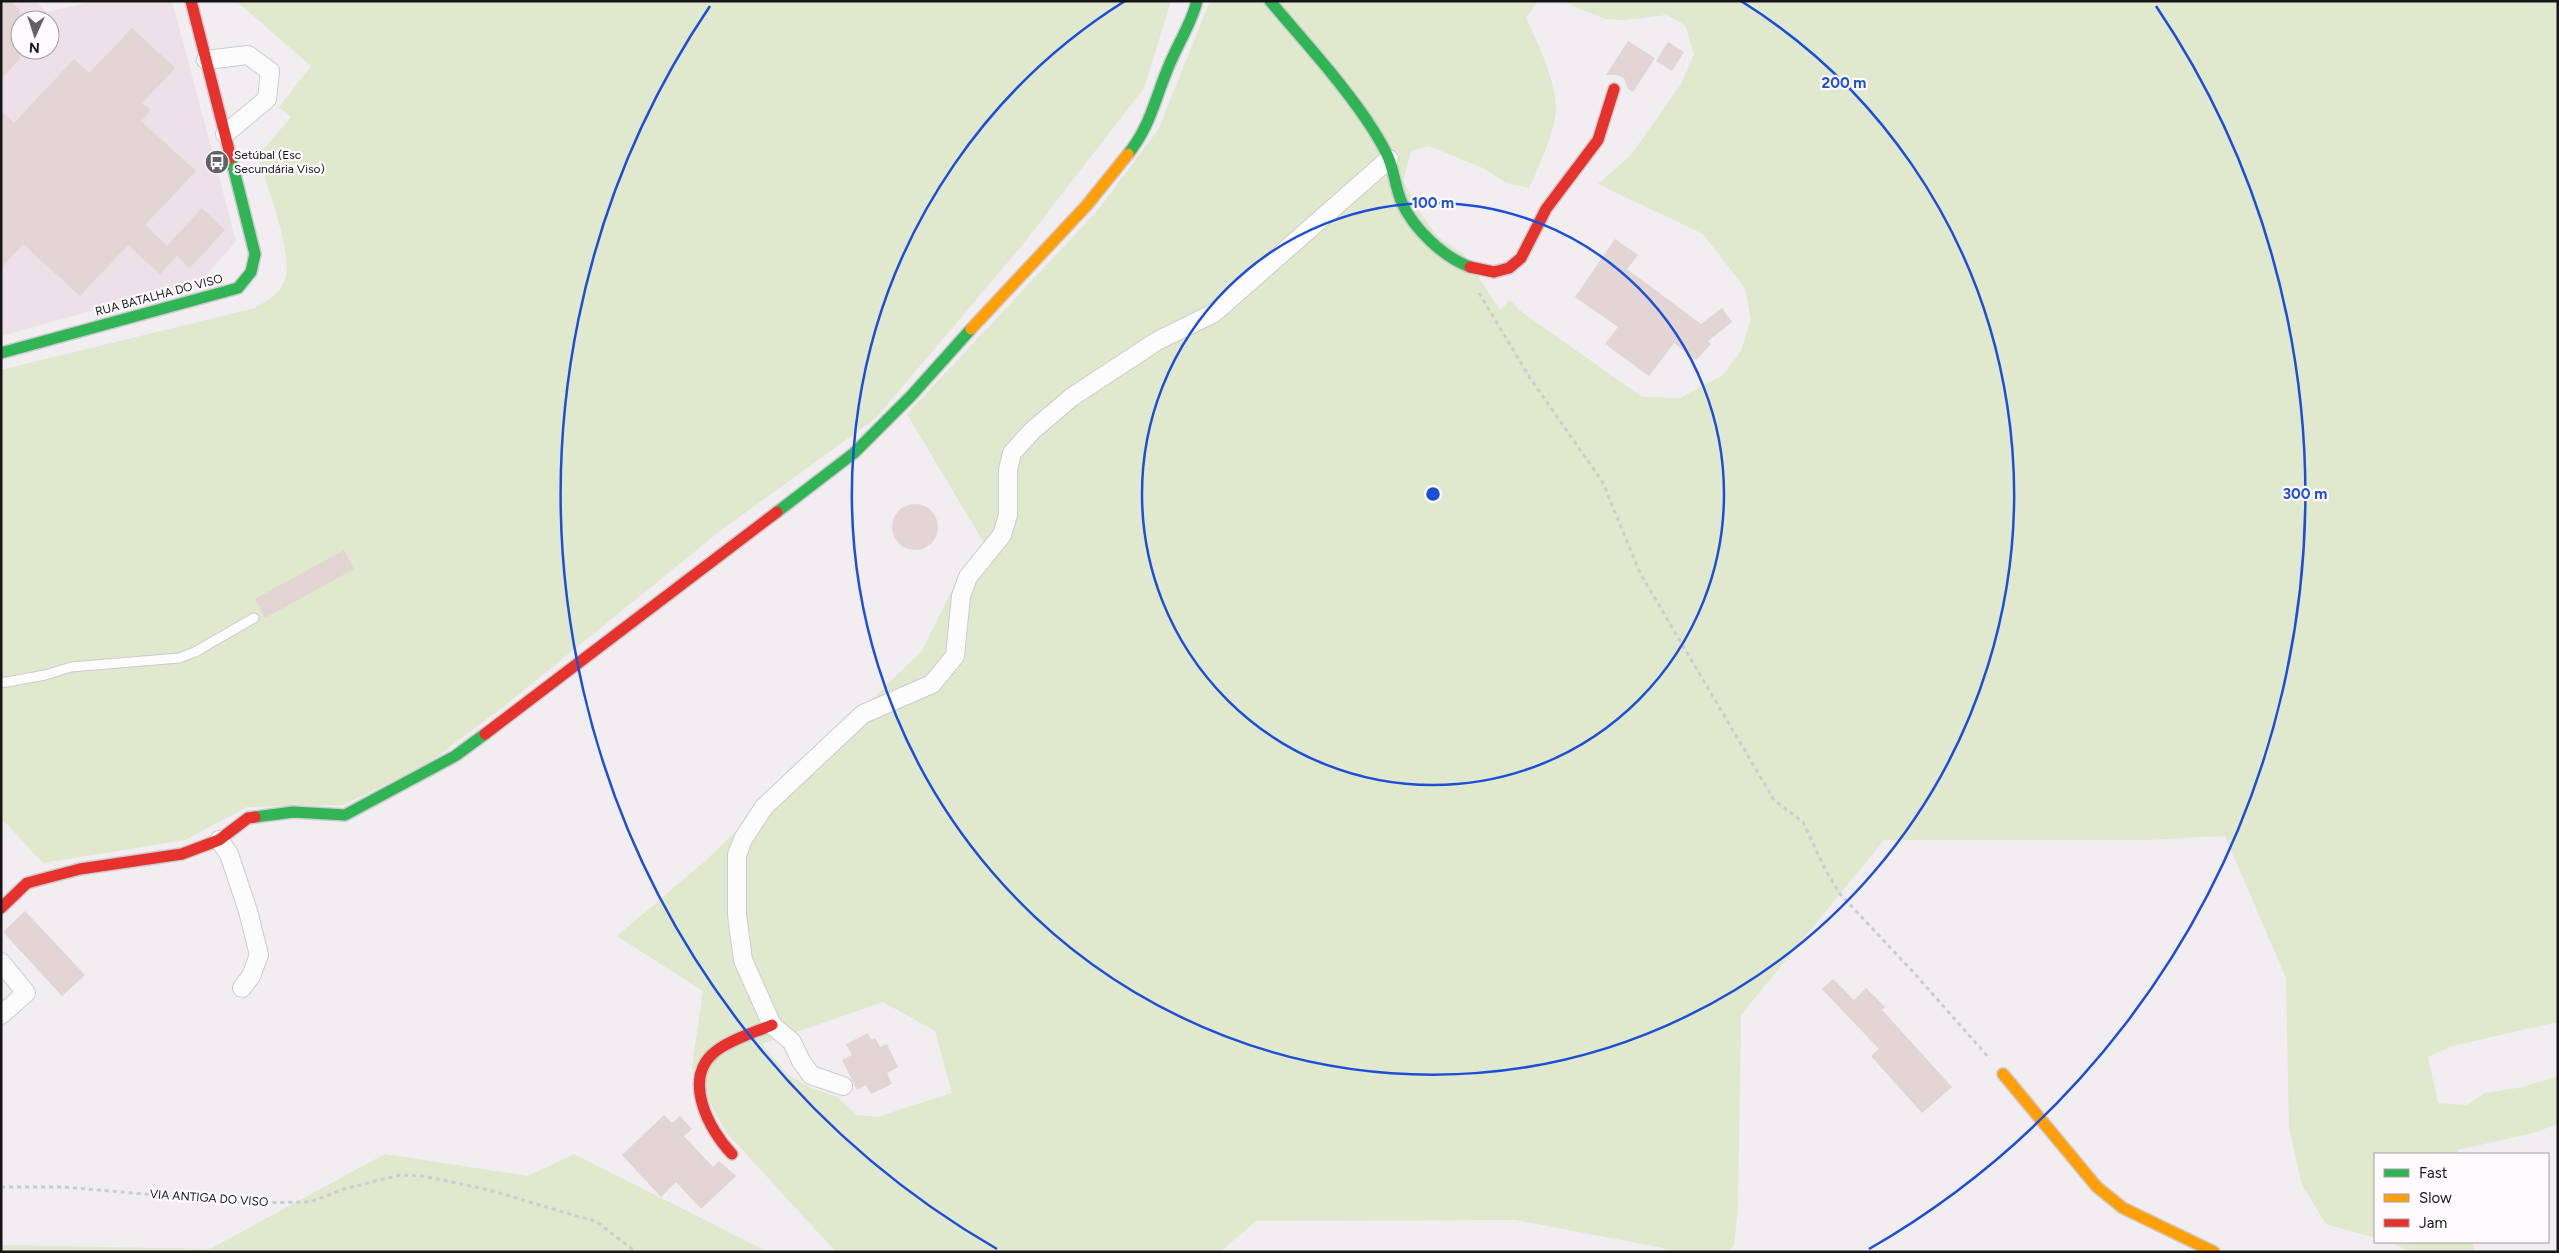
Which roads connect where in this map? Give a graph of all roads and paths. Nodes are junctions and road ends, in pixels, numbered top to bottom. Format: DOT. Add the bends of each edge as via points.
graph roads {
  1 [pos="191,1"];
  2 [pos="1197,1"];
  3 [pos="1270,1"];
  4 [pos="206,60"];
  5 [pos="1614,89"];
  6 [pos="225,134"];
  7 [pos="1389,159"];
  8 [pos="1477,290"];
  9 [pos="1,353"];
  10 [pos="254,618"];
  11 [pos="1,683"];
  12 [pos="219,840"];
  13 [pos="1,908"];
  14 [pos="1,962"];
  15 [pos="242,988"];
  16 [pos="1,1015"];
  17 [pos="772,1025"];
  18 [pos="2003,1074"];
  19 [pos="844,1086"];
  20 [pos="732,1154"];
  21 [pos="1,1187"];
  22 [pos="636,1252"];
  23 [pos="2214,1252"];
  1 -- 4 [label="street, RUA BATALHA DO VISO"];
  2 -- 12 [label="street" via="1142,136 1087,205 911,396 854,453 639,619 454,756 344,815 293,812 248,818"];
  3 -- 7 [label="street" via="1339,83"];
  4 -- 6 [label="street, RUA BATALHA DO VISO"];
  4 -- 6 [label="street" via="248,55 270,71 267,99"];
  5 -- 7 [label="street" via="1598,140 1546,208 1522,258 1507,269 1487,271 1461,265 1440,250 1405,207"];
  6 -- 9 [label="street, RUA BATALHA DO VISO" via="255,254 251,272 238,288"];
  7 -- 17 [label="street" via="1214,312 1157,341 1072,397 1012,453 1008,470 1008,515 1002,535 968,577 961,596 955,656 932,684 863,714 764,807 743,839 737,855 737,915 743,960"];
  8 -- 18 [label="path" via="1530,378 1602,481 1640,573 1774,800 1803,822 1840,894"];
  10 -- 11 [label="lane" via="179,658 72,667"];
  12 -- 13 [label="street" via="182,854 80,869 27,882"];
  12 -- 15 [label="street" via="229,854 259,955 251,976"];
  14 -- 16 [label="street" via="26,993"];
  17 -- 19 [label="street" via="792,1042 811,1075"];
  17 -- 20 [label="street" via="711,1056 702,1074 700,1101 708,1122"];
  18 -- 23 [label="street" via="2097,1187 2123,1208"];
  21 -- 22 [label="path, VIA ANTIGA DO VISO" via="64,1187 247,1203 310,1202 344,1189 400,1175 423,1176 489,1190 597,1222"];
}
